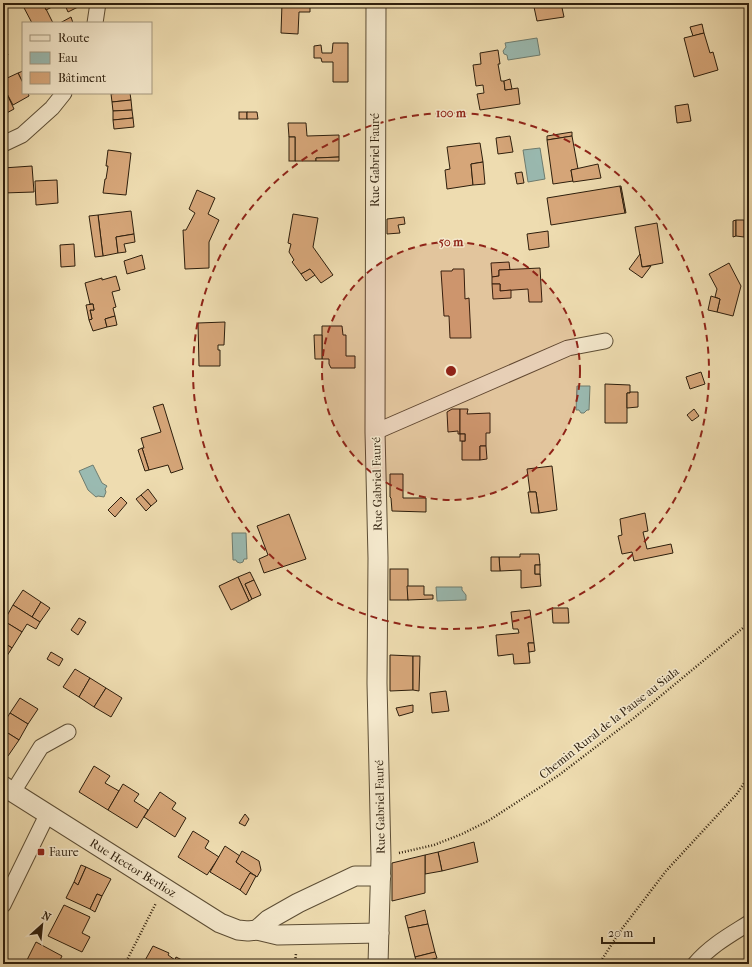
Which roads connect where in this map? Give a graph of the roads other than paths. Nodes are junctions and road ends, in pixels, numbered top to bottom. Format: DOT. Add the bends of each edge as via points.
graph roads {
  1 [pos="98,3"];
  2 [pos="376,3"];
  3 [pos="95,22"];
  4 [pos="63,94"];
  5 [pos="3,144"];
  6 [pos="604,341"];
  7 [pos="376,432"];
  8 [pos="68,732"];
  9 [pos="8,789"];
  10 [pos="47,815"];
  11 [pos="381,867"];
  12 [pos="3,905"];
  13 [pos="749,923"];
  14 [pos="257,930"];
  15 [pos="379,933"];
  16 [pos="378,964"];
  17 [pos="696,964"];
  1 -- 3 [label="street"];
  2 -- 7 [label="street, Rue Gabriel Fauré"];
  4 -- 5 [label="street" via="52,108 22,135"];
  6 -- 7 [label="street" via="568,348"];
  7 -- 11 [label="street, Rue Gabriel Fauré"];
  8 -- 9 [label="street, Rue Hector Berlioz" via="42,747"];
  9 -- 10 [label="street, Rue Hector Berlioz"];
  10 -- 12 [label="street"];
  10 -- 14 [label="street, Rue Hector Berlioz" via="220,924 238,930"];
  11 -- 14 [label="street" via="355,876 298,903 268,920"];
  11 -- 15 [label="street, Rue Gabriel Fauré"];
  13 -- 17 [label="street" via="707,951"];
  14 -- 15 [label="street, Rue Hector Berlioz" via="278,935"];
  15 -- 16 [label="street, Rue Gabriel Fauré"];
}
